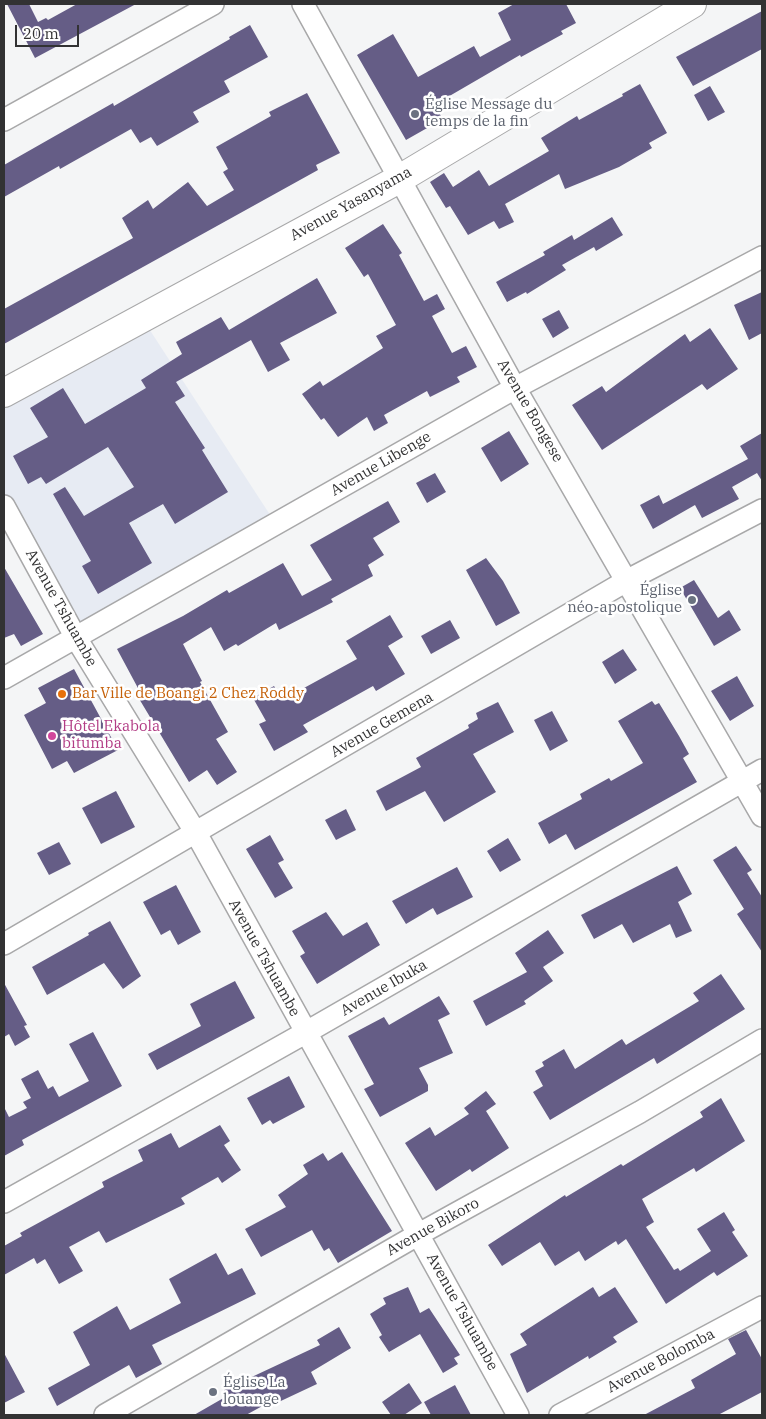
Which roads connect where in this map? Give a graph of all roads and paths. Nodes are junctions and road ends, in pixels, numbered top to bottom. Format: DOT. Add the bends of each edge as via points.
graph roads {
  1 [pos="213,4"];
  2 [pos="303,4"];
  3 [pos="692,4"];
  4 [pos="4,120"];
  5 [pos="401,178"];
  6 [pos="762,257"];
  7 [pos="515,388"];
  8 [pos="4,393"];
  9 [pos="4,506"];
  10 [pos="762,510"];
  11 [pos="628,580"];
  12 [pos="76,638"];
  13 [pos="4,678"];
  14 [pos="762,770"];
  15 [pos="742,782"];
  16 [pos="762,816"];
  17 [pos="196,833"];
  18 [pos="4,944"];
  19 [pos="305,1033"];
  20 [pos="762,1040"];
  21 [pos="4,1202"];
  22 [pos="419,1234"];
  23 [pos="762,1306"];
  24 [pos="105,1415"];
  25 [pos="518,1415"];
  26 [pos="560,1415"];
  1 -- 4 [label="street"];
  2 -- 5 [label="street, Avenue Bongese"];
  3 -- 5 [label="street, Avenue Yasanyama"];
  5 -- 7 [label="street, Avenue Bongese"];
  5 -- 8 [label="street, Avenue Yasanyama"];
  6 -- 7 [label="street, Avenue Libenge"];
  7 -- 11 [label="street, Avenue Bongese"];
  7 -- 12 [label="street, Avenue Libenge"];
  9 -- 12 [label="street, Avenue Tshuambe"];
  10 -- 11 [label="street, Avenue Gemena"];
  11 -- 15 [label="street, Avenue Bongese"];
  11 -- 17 [label="street, Avenue Gemena"];
  12 -- 13 [label="street, Avenue Libenge"];
  12 -- 17 [label="street, Avenue Tshuambe"];
  14 -- 15 [label="street, Avenue Ibuka"];
  15 -- 16 [label="street, Avenue Bongese"];
  15 -- 19 [label="street, Avenue Ibuka"];
  17 -- 18 [label="street, Avenue Gemena"];
  17 -- 19 [label="street, Avenue Tshuambe"];
  19 -- 21 [label="street, Avenue Ibuka"];
  19 -- 22 [label="street, Avenue Tshuambe"];
  20 -- 22 [label="street, Avenue Bikoro" via="640,1112"];
  22 -- 24 [label="street, Avenue Bikoro"];
  22 -- 25 [label="street, Avenue Tshuambe"];
  23 -- 26 [label="street, Avenue Bolomba"];
}
